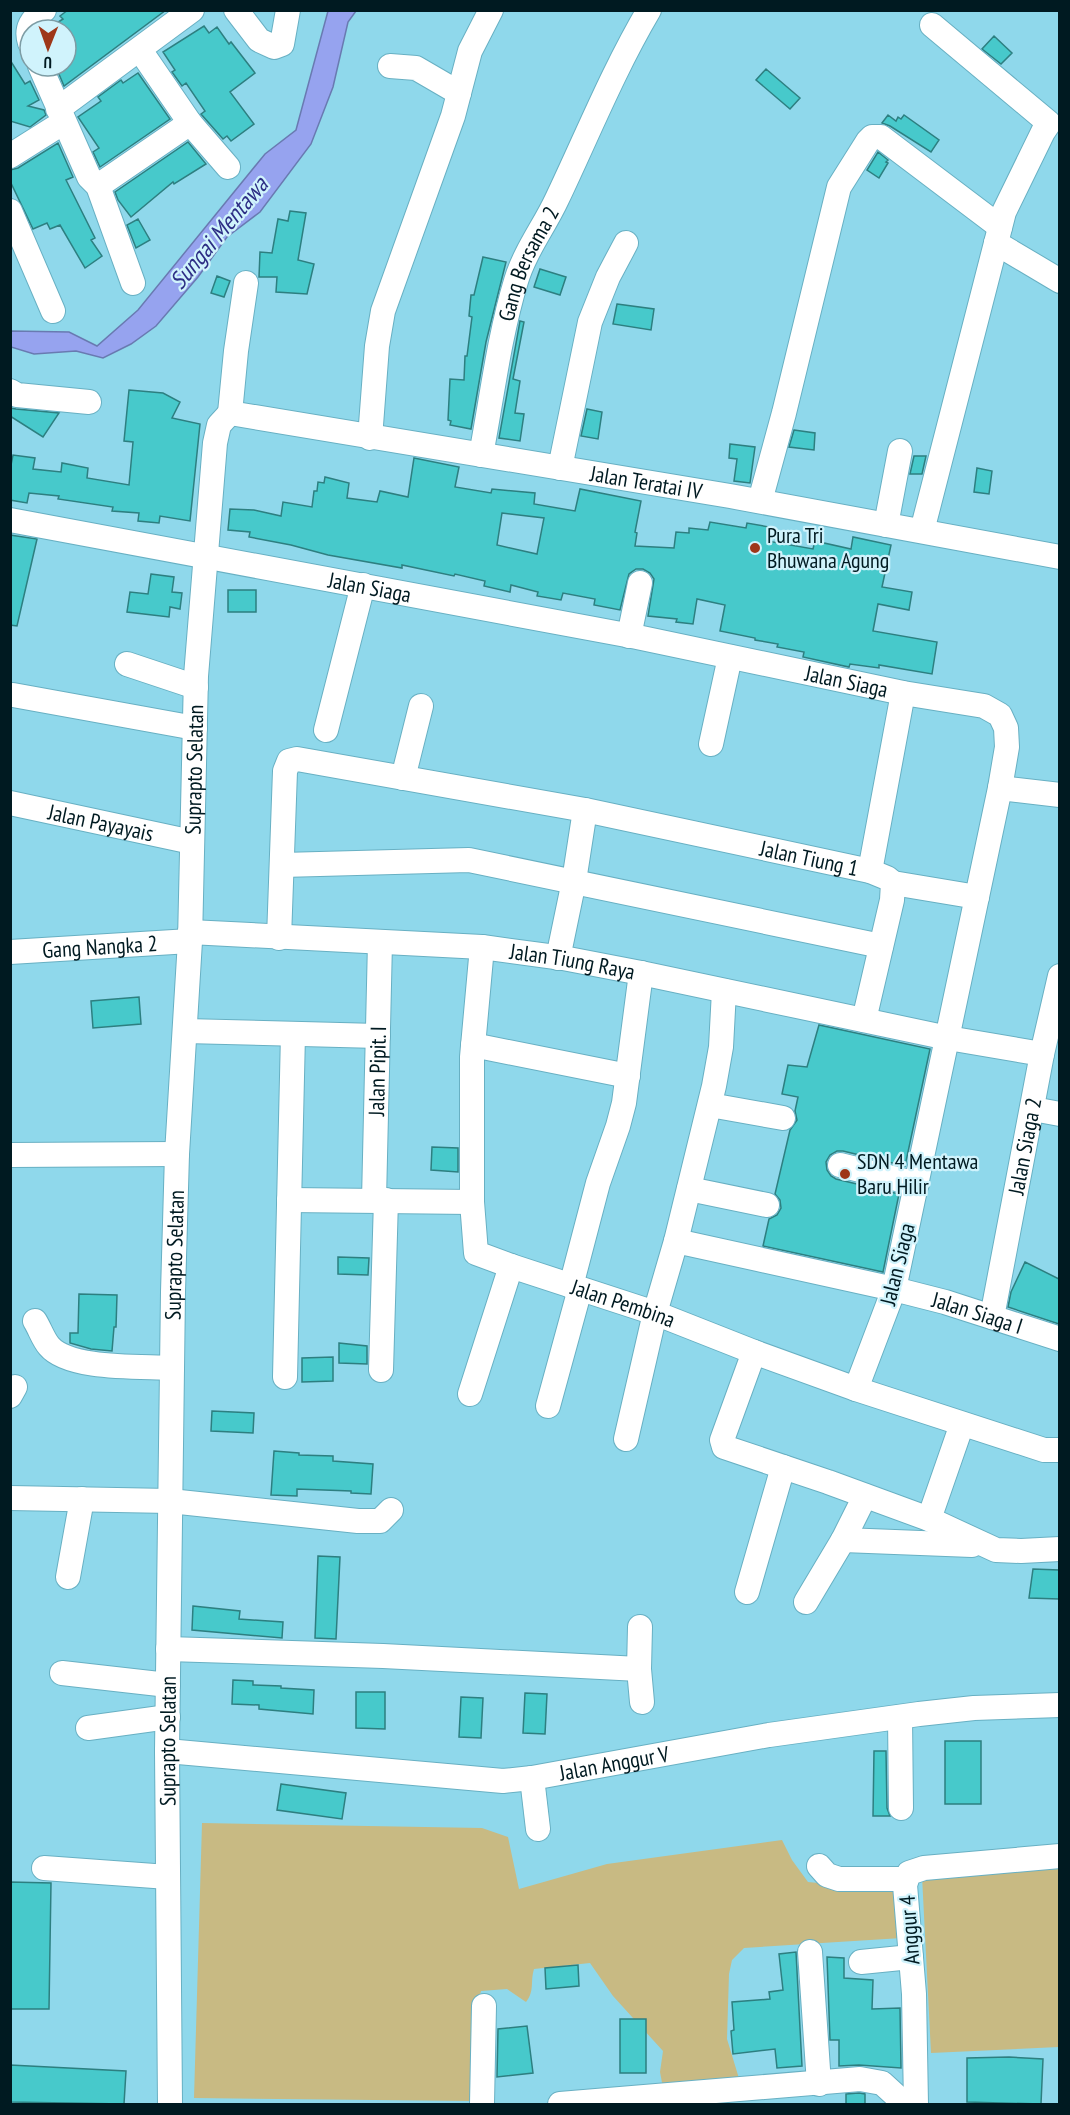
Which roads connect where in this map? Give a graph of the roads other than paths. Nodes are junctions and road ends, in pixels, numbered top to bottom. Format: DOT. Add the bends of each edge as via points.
graph roads {
  1 [pos="192,10"];
  2 [pos="236,10"];
  3 [pos="288,10"];
  4 [pos="491,10"];
  5 [pos="649,10"];
  6 [pos="932,25"];
  7 [pos="140,50"];
  8 [pos="390,66"];
  9 [pos="45,78"];
  10 [pos="459,93"];
  11 [pos="61,116"];
  12 [pos="190,123"];
  13 [pos="1054,128"];
  14 [pos="10,156"];
  15 [pos="228,167"];
  16 [pos="98,186"];
  17 [pos="10,211"];
  18 [pos="998,235"];
  19 [pos="626,243"];
  20 [pos="1059,281"];
  21 [pos="133,283"];
  22 [pos="246,283"];
  23 [pos="53,311"];
  24 [pos="10,392"];
  25 [pos="89,402"];
  26 [pos="230,413"];
  27 [pos="370,438"];
  28 [pos="900,451"];
  29 [pos="481,455"];
  30 [pos="560,468"];
  31 [pos="760,501"];
  32 [pos="10,520"];
  33 [pos="886,525"];
  34 [pos="922,531"];
  35 [pos="205,555"];
  36 [pos="1059,557"];
  37 [pos="640,583"];
  38 [pos="363,585"];
  39 [pos="628,636"];
  40 [pos="730,657"];
  41 [pos="127,664"];
  42 [pos="196,687"];
  43 [pos="903,693"];
  44 [pos="13,695"];
  45 [pos="421,706"];
  46 [pos="195,728"];
  47 [pos="326,730"];
  48 [pos="711,744"];
  49 [pos="403,778"];
  50 [pos="1000,788"];
  51 [pos="1059,795"];
  52 [pos="10,803"];
  53 [pos="585,810"];
  54 [pos="192,842"];
  55 [pos="282,865"];
  56 [pos="870,871"];
  57 [pos="574,881"];
  58 [pos="893,884"];
  59 [pos="977,897"];
  60 [pos="190,937"];
  61 [pos="279,938"];
  62 [pos="380,942"];
  63 [pos="881,946"];
  64 [pos="482,947"];
  65 [pos="10,952"];
  66 [pos="558,958"];
  67 [pos="641,973"];
  68 [pos="1059,976"];
  69 [pos="724,991"];
  70 [pos="864,1020"];
  71 [pos="185,1031"];
  72 [pos="292,1034"];
  73 [pos="378,1036"];
  74 [pos="948,1038"];
  75 [pos="473,1045"];
  76 [pos="1042,1054"];
  77 [pos="628,1076"];
  78 [pos="710,1105"];
  79 [pos="1033,1109"];
  80 [pos="1059,1114"];
  81 [pos="783,1118"];
  82 [pos="177,1154"];
  83 [pos="10,1155"];
  84 [pos="840,1166"];
  85 [pos="916,1184"];
  86 [pos="689,1189"];
  87 [pos="289,1200"];
  88 [pos="380,1200"];
  89 [pos="472,1202"];
  90 [pos="767,1204"];
  91 [pos="676,1241"];
  92 [pos="511,1266"];
  93 [pos="576,1287"];
  94 [pos="894,1288"];
  95 [pos="655,1312"];
  96 [pos="992,1317"];
  97 [pos="35,1321"];
  98 [pos="1059,1339"];
  99 [pos="754,1352"];
  100 [pos="172,1368"];
  101 [pos="381,1370"];
  102 [pos="285,1377"];
  103 [pos="856,1389"];
  104 [pos="470,1394"];
  105 [pos="548,1406"];
  106 [pos="962,1424"];
  107 [pos="626,1439"];
  108 [pos="1059,1450"];
  109 [pos="783,1467"];
  110 [pos="865,1496"];
  111 [pos="10,1498"];
  112 [pos="82,1499"];
  113 [pos="170,1501"];
  114 [pos="391,1510"];
  115 [pos="929,1519"];
  116 [pos="843,1540"];
  117 [pos="988,1546"];
  118 [pos="1059,1549"];
  119 [pos="69,1577"];
  120 [pos="747,1592"];
  121 [pos="806,1602"];
  122 [pos="640,1627"];
  123 [pos="168,1649"];
  124 [pos="639,1669"];
  125 [pos="62,1673"];
  126 [pos="168,1685"];
  127 [pos="642,1702"];
  128 [pos="1059,1705"];
  129 [pos="168,1717"];
  130 [pos="900,1717"];
  131 [pos="88,1728"];
  132 [pos="167,1751"];
  133 [pos="532,1778"];
  134 [pos="901,1808"];
  135 [pos="538,1829"];
  136 [pos="1059,1856"];
  137 [pos="819,1866"];
  138 [pos="44,1868"];
  139 [pos="168,1877"];
  140 [pos="906,1878"];
  141 [pos="810,1952"];
  142 [pos="911,1957"];
  143 [pos="861,1962"];
  144 [pos="484,2006"];
  145 [pos="819,2084"];
  146 [pos="622,2102"];
  147 [pos="170,2104"];
  148 [pos="482,2104"];
  149 [pos="560,2104"];
  150 [pos="905,2104"];
  151 [pos="916,2104"];
  1 -- 7 [label="street"];
  2 -- 3 [label="street" via="259,40 274,47 282,44"];
  4 -- 10 [label="street" via="470,51"];
  5 -- 29 [label="street, Gang Bersama 2" via="609,83 517,278 507,310"];
  6 -- 13 [label="street"];
  7 -- 11 [label="street"];
  7 -- 12 [label="street"];
  8 -- 10 [label="street" via="416,68"];
  9 -- 11 [label="street"];
  10 -- 27 [label="street" via="383,311"];
  11 -- 14 [label="street"];
  11 -- 16 [label="street" via="89,177"];
  12 -- 15 [label="street"];
  12 -- 16 [label="street"];
  13 -- 18 [label="street" via="1042,132 1004,212"];
  16 -- 21 [label="street"];
  17 -- 23 [label="street"];
  18 -- 20 [label="street"];
  18 -- 31 [label="street" via="881,137 868,141 839,187"];
  18 -- 34 [label="street"];
  19 -- 30 [label="street" via="590,322"];
  22 -- 26 [label="street"];
  24 -- 25 [label="street"];
  26 -- 27 [label="street, Jalan Teratai IV"];
  26 -- 35 [label="street, Suprapto Selatan" via="219,425 215,443"];
  27 -- 29 [label="street, Jalan Teratai IV"];
  28 -- 33 [label="street"];
  29 -- 30 [label="street, Jalan Teratai IV"];
  30 -- 31 [label="street, Jalan Teratai IV"];
  31 -- 33 [label="street, Jalan Teratai IV"];
  32 -- 35 [label="street, Jalan Siaga"];
  33 -- 34 [label="street, Jalan Teratai IV"];
  34 -- 36 [label="street, Jalan Teratai IV"];
  35 -- 38 [label="street, Jalan Siaga"];
  35 -- 42 [label="street, Suprapto Selatan"];
  37 -- 39 [label="street"];
  38 -- 39 [label="street, Jalan Siaga"];
  38 -- 47 [label="street"];
  39 -- 40 [label="street, Jalan Siaga"];
  40 -- 43 [label="street, Jalan Siaga"];
  40 -- 48 [label="street"];
  41 -- 42 [label="street"];
  42 -- 46 [label="street, Suprapto Selatan"];
  43 -- 50 [label="street, Jalan Siaga" via="984,706 1000,715 1006,728 1007,747"];
  43 -- 56 [label="street"];
  44 -- 46 [label="street"];
  45 -- 49 [label="street"];
  46 -- 54 [label="street, Suprapto Selatan"];
  49 -- 53 [label="street, Jalan Tiung 1"];
  49 -- 55 [label="street, Jalan Tiung 1" via="297,759 289,761 285,771"];
  50 -- 51 [label="street"];
  50 -- 59 [label="street, Jalan Siaga"];
  52 -- 54 [label="street, Jalan Payayais"];
  53 -- 56 [label="street, Jalan Tiung 1"];
  53 -- 57 [label="street"];
  54 -- 60 [label="street, Suprapto Selatan"];
  55 -- 57 [label="street" via="470,860"];
  55 -- 61 [label="street"];
  56 -- 58 [label="street, Jalan Tiung 1"];
  57 -- 63 [label="street"];
  57 -- 66 [label="street"];
  58 -- 59 [label="street"];
  58 -- 63 [label="street"];
  59 -- 74 [label="street, Jalan Siaga"];
  60 -- 61 [label="street, Jalan Tiung Raya"];
  60 -- 65 [label="street, Gang Nangka 2"];
  60 -- 71 [label="street, Suprapto Selatan"];
  61 -- 62 [label="street, Jalan Tiung Raya"];
  62 -- 64 [label="street, Jalan Tiung Raya"];
  62 -- 73 [label="street, Jalan Pipit. I"];
  63 -- 70 [label="street"];
  64 -- 66 [label="street, Jalan Tiung Raya"];
  64 -- 75 [label="street, Jalan Pembina"];
  66 -- 67 [label="street, Jalan Tiung Raya"];
  67 -- 69 [label="street, Jalan Tiung Raya"];
  67 -- 77 [label="street"];
  68 -- 76 [label="street, Jalan Siaga 2"];
  69 -- 70 [label="street, Jalan Tiung Raya"];
  69 -- 78 [label="street" via="719,1065"];
  70 -- 74 [label="street, Jalan Tiung Raya"];
  71 -- 72 [label="street"];
  71 -- 82 [label="street, Suprapto Selatan"];
  72 -- 73 [label="street"];
  72 -- 87 [label="street"];
  73 -- 88 [label="street, Jalan Pipit. I"];
  74 -- 76 [label="street, Jalan Tiung Raya"];
  74 -- 85 [label="street, Jalan Siaga"];
  75 -- 77 [label="street"];
  75 -- 89 [label="street, Jalan Pembina"];
  76 -- 79 [label="street, Jalan Siaga 2"];
  77 -- 93 [label="street" via="618,1126 598,1184"];
  78 -- 81 [label="street"];
  78 -- 86 [label="street"];
  79 -- 80 [label="street"];
  79 -- 96 [label="street, Jalan Siaga 2"];
  82 -- 83 [label="street"];
  82 -- 100 [label="street, Suprapto Selatan"];
  84 -- 85 [label="street"];
  85 -- 94 [label="street, Jalan Siaga"];
  86 -- 90 [label="street"];
  86 -- 91 [label="street"];
  87 -- 88 [label="street"];
  87 -- 102 [label="street"];
  88 -- 89 [label="street"];
  88 -- 101 [label="street, Jalan Pipit. I"];
  89 -- 92 [label="street, Jalan Pembina" via="476,1253"];
  91 -- 94 [label="street, Jalan Siaga I"];
  91 -- 95 [label="street"];
  92 -- 93 [label="street, Jalan Pembina"];
  92 -- 104 [label="street"];
  93 -- 95 [label="street, Jalan Pembina"];
  93 -- 105 [label="street"];
  94 -- 96 [label="street, Jalan Siaga I"];
  94 -- 103 [label="street, Jalan Siaga"];
  95 -- 99 [label="street, Jalan Pembina"];
  95 -- 107 [label="street"];
  96 -- 98 [label="street, Jalan Siaga I"];
  97 -- 100 [label="street" via="49,1347 67,1358"];
  99 -- 103 [label="street, Jalan Pembina"];
  99 -- 109 [label="street" via="722,1443 726,1448"];
  100 -- 113 [label="street, Suprapto Selatan"];
  103 -- 106 [label="street, Jalan Pembina"];
  106 -- 108 [label="street, Jalan Pembina" via="1044,1450"];
  106 -- 115 [label="street"];
  109 -- 110 [label="street"];
  109 -- 120 [label="street"];
  110 -- 115 [label="street"];
  110 -- 116 [label="street"];
  111 -- 112 [label="street"];
  112 -- 113 [label="street"];
  112 -- 119 [label="street"];
  113 -- 114 [label="street" via="358,1521 380,1521"];
  113 -- 123 [label="street, Suprapto Selatan"];
  115 -- 117 [label="street"];
  116 -- 117 [label="street"];
  116 -- 121 [label="street"];
  117 -- 118 [label="street" via="1004,1551"];
  122 -- 124 [label="street"];
  123 -- 124 [label="street"];
  123 -- 126 [label="street, Suprapto Selatan"];
  124 -- 127 [label="street"];
  125 -- 126 [label="street"];
  126 -- 129 [label="street, Suprapto Selatan"];
  128 -- 130 [label="street, Jalan Anggur V" via="974,1708"];
  129 -- 131 [label="street"];
  129 -- 132 [label="street, Suprapto Selatan"];
  130 -- 133 [label="street, Jalan Anggur V" via="770,1735"];
  130 -- 134 [label="street"];
  132 -- 133 [label="street, Jalan Anggur V" via="503,1781"];
  132 -- 139 [label="street, Suprapto Selatan"];
  133 -- 135 [label="street"];
  136 -- 140 [label="street, Anggur 4" via="924,1868"];
  137 -- 140 [label="street" via="827,1875 839,1879"];
  138 -- 139 [label="street"];
  139 -- 147 [label="street, Suprapto Selatan"];
  140 -- 142 [label="street, Anggur 4"];
  141 -- 145 [label="street"];
  142 -- 143 [label="street"];
  142 -- 151 [label="street, Anggur 4"];
  144 -- 148 [label="street"];
  145 -- 146 [label="street"];
  145 -- 150 [label="street" via="860,2079 882,2083"];
  146 -- 149 [label="street"];
}
